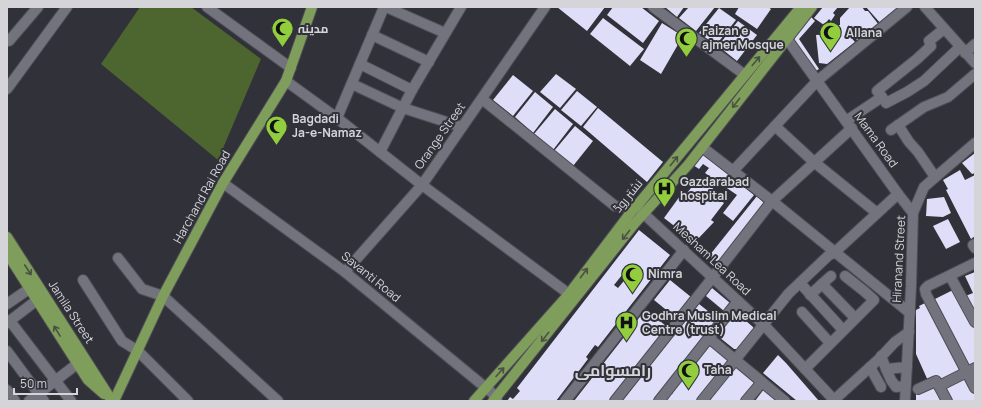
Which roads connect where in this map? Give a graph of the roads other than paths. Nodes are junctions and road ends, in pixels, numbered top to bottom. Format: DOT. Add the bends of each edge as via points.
graph roads {
  1 [pos="38,7"];
  2 [pos="67,7"];
  3 [pos="208,7"];
  4 [pos="312,7"];
  5 [pos="385,7"];
  6 [pos="461,7"];
  7 [pos="545,7"];
  8 [pos="654,7"];
  9 [pos="801,7"];
  10 [pos="812,7"];
  11 [pos="908,7"];
  12 [pos="925,7"];
  13 [pos="944,29"];
  14 [pos="446,33"];
  15 [pos="372,35"];
  16 [pos="7,39"];
  17 [pos="787,39"];
  18 [pos="975,44"];
  19 [pos="963,50"];
  20 [pos="429,62"];
  21 [pos="360,64"];
  22 [pos="975,64"];
  23 [pos="291,68"];
  24 [pos="975,74"];
  25 [pos="744,75"];
  26 [pos="286,81"];
  27 [pos="817,81"];
  28 [pos="352,84"];
  29 [pos="7,88"];
  30 [pos="412,90"];
  31 [pos="882,97"];
  32 [pos="482,99"];
  33 [pos="403,108"];
  34 [pos="337,118"];
  35 [pos="849,125"];
  36 [pos="775,126"];
  37 [pos="462,127"];
  38 [pos="975,143"];
  39 [pos="702,147"];
  40 [pos="380,152"];
  41 [pos="814,162"];
  42 [pos="733,171"];
  43 [pos="935,177"];
  44 [pos="223,183"];
  45 [pos="422,185"];
  46 [pos="898,194"];
  47 [pos="772,201"];
  48 [pos="635,207"];
  49 [pos="877,213"];
  50 [pos="914,213"];
  51 [pos="644,214"];
  52 [pos="7,237"];
  53 [pos="975,244"];
  54 [pos="975,248"];
  55 [pos="684,250"];
  56 [pos="834,253"];
  57 [pos="11,254"];
  58 [pos="118,258"];
  59 [pos="975,263"];
  60 [pos="345,272"];
  61 [pos="831,276"];
  62 [pos="845,276"];
  63 [pos="950,276"];
  64 [pos="713,277"];
  65 [pos="83,280"];
  66 [pos="800,283"];
  67 [pos="822,284"];
  68 [pos="911,287"];
  69 [pos="29,288"];
  70 [pos="925,289"];
  71 [pos="569,294"];
  72 [pos="810,295"];
  73 [pos="163,296"];
  74 [pos="37,300"];
  75 [pos="738,301"];
  76 [pos="7,304"];
  77 [pos="802,312"];
  78 [pos="50,313"];
  79 [pos="910,313"];
  80 [pos="855,318"];
  81 [pos="8,322"];
  82 [pos="975,322"];
  83 [pos="764,325"];
  84 [pos="843,330"];
  85 [pos="908,332"];
  86 [pos="709,338"];
  87 [pos="830,343"];
  88 [pos="7,351"];
  89 [pos="138,351"];
  90 [pos="881,356"];
  91 [pos="736,360"];
  92 [pos="77,364"];
  93 [pos="870,367"];
  94 [pos="907,367"];
  95 [pos="805,369"];
  96 [pos="886,369"];
  97 [pos="971,370"];
  98 [pos="55,380"];
  99 [pos="762,382"];
  100 [pos="906,386"];
  101 [pos="939,386"];
  102 [pos="881,387"];
  103 [pos="486,388"];
  104 [pos="975,388"];
  105 [pos="918,389"];
  106 [pos="7,390"];
  107 [pos="41,397"];
  108 [pos="496,400"];
  109 [pos="834,400"];
  110 [pos="15,401"];
  111 [pos="29,401"];
  112 [pos="71,401"];
  113 [pos="113,401"];
  114 [pos="188,401"];
  115 [pos="278,401"];
  116 [pos="474,401"];
  117 [pos="565,401"];
  118 [pos="615,401"];
  119 [pos="659,401"];
  120 [pos="702,401"];
  121 [pos="746,401"];
  122 [pos="785,401"];
  123 [pos="905,401"];
  124 [pos="947,401"];
  1 -- 16 [label="street" via="9,41"];
  2 -- 29 [label="street"];
  3 -- 23 [label="street"];
  4 -- 23 [label="main road, Harchand Rai Road"];
  5 -- 14 [label="street"];
  5 -- 15 [label="street"];
  6 -- 14 [label="street"];
  7 -- 32 [label="street, Orange Street"];
  8 -- 25 [label="street"];
  25 -- 9 [label="main road, نشتر روڈ, one-way"];
  10 -- 17 [label="main road, نشتر روڈ"];
  11 -- 27 [label="street"];
  12 -- 13 [label="street"];
  13 -- 19 [label="street"];
  13 -- 31 [label="street" via="929,41 931,46 917,59 876,91"];
  14 -- 20 [label="street"];
  15 -- 20 [label="street"];
  15 -- 21 [label="street"];
  17 -- 27 [label="street, Mama Road"];
  17 -- 39 [label="main road, نشتر روڈ, one-way"];
  18 -- 19 [label="street"];
  19 -- 22 [label="street"];
  19 -- 31 [label="street" via="907,92 886,103"];
  20 -- 30 [label="street"];
  21 -- 28 [label="street"];
  21 -- 30 [label="street"];
  23 -- 26 [label="main road, Harchand Rai Road"];
  24 -- 43 [label="street" via="948,97 924,107 895,128 918,152"];
  48 -- 25 [label="main road, نشتر روڈ, one-way"];
  26 -- 34 [label="street"];
  26 -- 44 [label="main road, Harchand Rai Road"];
  27 -- 35 [label="street, Mama Road"];
  27 -- 36 [label="street"];
  28 -- 33 [label="street"];
  28 -- 34 [label="street"];
  30 -- 33 [label="street"];
  31 -- 35 [label="street"];
  32 -- 37 [label="street, Orange Street"];
  32 -- 48 [label="street" via="615,206"];
  33 -- 37 [label="street"];
  33 -- 40 [label="street"];
  34 -- 40 [label="street"];
  35 -- 41 [label="street"];
  35 -- 46 [label="street, Mama Road"];
  36 -- 41 [label="street"];
  36 -- 42 [label="street"];
  37 -- 45 [label="street, Orange Street"];
  38 -- 43 [label="street, Hiranand Street"];
  39 -- 42 [label="street"];
  39 -- 51 [label="main road, نشتر روڈ"];
  40 -- 45 [label="street"];
  41 -- 47 [label="street"];
  41 -- 49 [label="street"];
  42 -- 47 [label="street"];
  43 -- 50 [label="street, Hiranand Street" via="924,187"];
  44 -- 60 [label="street, Savanti Road"];
  44 -- 73 [label="main road, Harchand Rai Road"];
  45 -- 60 [label="street, Orange Street"];
  45 -- 71 [label="street"];
  46 -- 49 [label="street"];
  46 -- 50 [label="street, Mama Road"];
  47 -- 56 [label="street"];
  47 -- 64 [label="street"];
  48 -- 51 [label="street, Mesham Lea Road"];
  71 -- 48 [label="main road, نشتر روڈ, one-way"];
  49 -- 56 [label="street"];
  50 -- 68 [label="street, Hiranand Street"];
  51 -- 55 [label="street, Mesham Lea Road"];
  51 -- 108 [label="main road, نشتر روڈ, one-way"];
  52 -- 57 [label="main road, Jamila Street"];
  53 -- 54 [label="street"];
  55 -- 64 [label="street, Mesham Lea Road"];
  55 -- 117 [label="street"];
  56 -- 66 [label="street"];
  56 -- 79 [label="street"];
  57 -- 69 [label="main road, Jamila Street"];
  57 -- 78 [label="main road, Jamila Street, one-way"];
  58 -- 73 [label="street" via="142,289"];
  59 -- 63 [label="street"];
  60 -- 103 [label="street, Savanti Road"];
  61 -- 67 [label="street"];
  62 -- 80 [label="street" via="874,300"];
  63 -- 70 [label="street"];
  63 -- 82 [label="street"];
  64 -- 75 [label="street, Mesham Lea Road"];
  64 -- 118 [label="street"];
  65 -- 89 [label="street" via="122,341"];
  66 -- 72 [label="street"];
  66 -- 83 [label="street"];
  67 -- 72 [label="street"];
  67 -- 80 [label="street"];
  68 -- 70 [label="street"];
  68 -- 79 [label="street, Hiranand Street"];
  69 -- 74 [label="main road, Jamila Street"];
  69 -- 76 [label="street"];
  70 -- 97 [label="street"];
  103 -- 71 [label="main road, نشتر روڈ, one-way"];
  72 -- 84 [label="street"];
  73 -- 89 [label="main road, Harchand Rai Road"];
  73 -- 115 [label="street"];
  74 -- 78 [label="main road, Jamila Street"];
  74 -- 81 [label="street"];
  75 -- 83 [label="street, Mesham Lea Road"];
  75 -- 86 [label="street"];
  77 -- 87 [label="street"];
  92 -- 78 [label="main road, Jamila Street, one-way"];
  78 -- 113 [label="main road, Jamila Street"];
  79 -- 85 [label="street, Hiranand Street"];
  80 -- 84 [label="street"];
  81 -- 98 [label="street"];
  83 -- 91 [label="street"];
  83 -- 95 [label="street, Mesham Lea Road"];
  84 -- 87 [label="street"];
  85 -- 90 [label="street"];
  85 -- 94 [label="street, Hiranand Street"];
  86 -- 91 [label="street"];
  86 -- 119 [label="street"];
  87 -- 95 [label="street"];
  88 -- 107 [label="street"];
  89 -- 113 [label="main road, Harchand Rai Road"];
  89 -- 114 [label="street"];
  90 -- 93 [label="street"];
  90 -- 96 [label="street"];
  91 -- 99 [label="street"];
  91 -- 120 [label="street"];
  92 -- 98 [label="street"];
  92 -- 113 [label="main road, Jamila Street" via="88,380"];
  93 -- 102 [label="street"];
  93 -- 109 [label="street"];
  94 -- 96 [label="street"];
  94 -- 100 [label="street, Hiranand Street"];
  95 -- 109 [label="street, Mesham Lea Road"];
  96 -- 100 [label="street" via="896,387"];
  97 -- 101 [label="street"];
  97 -- 104 [label="street"];
  98 -- 107 [label="street"];
  98 -- 112 [label="street"];
  99 -- 121 [label="street"];
  99 -- 122 [label="street"];
  100 -- 123 [label="street, Hiranand Street"];
  101 -- 105 [label="street" via="936,381"];
  101 -- 124 [label="street"];
  103 -- 108 [label="street, Savanti Road"];
  103 -- 116 [label="main road, نشتر روڈ"];
  106 -- 110 [label="street"];
  107 -- 111 [label="street"];
}
